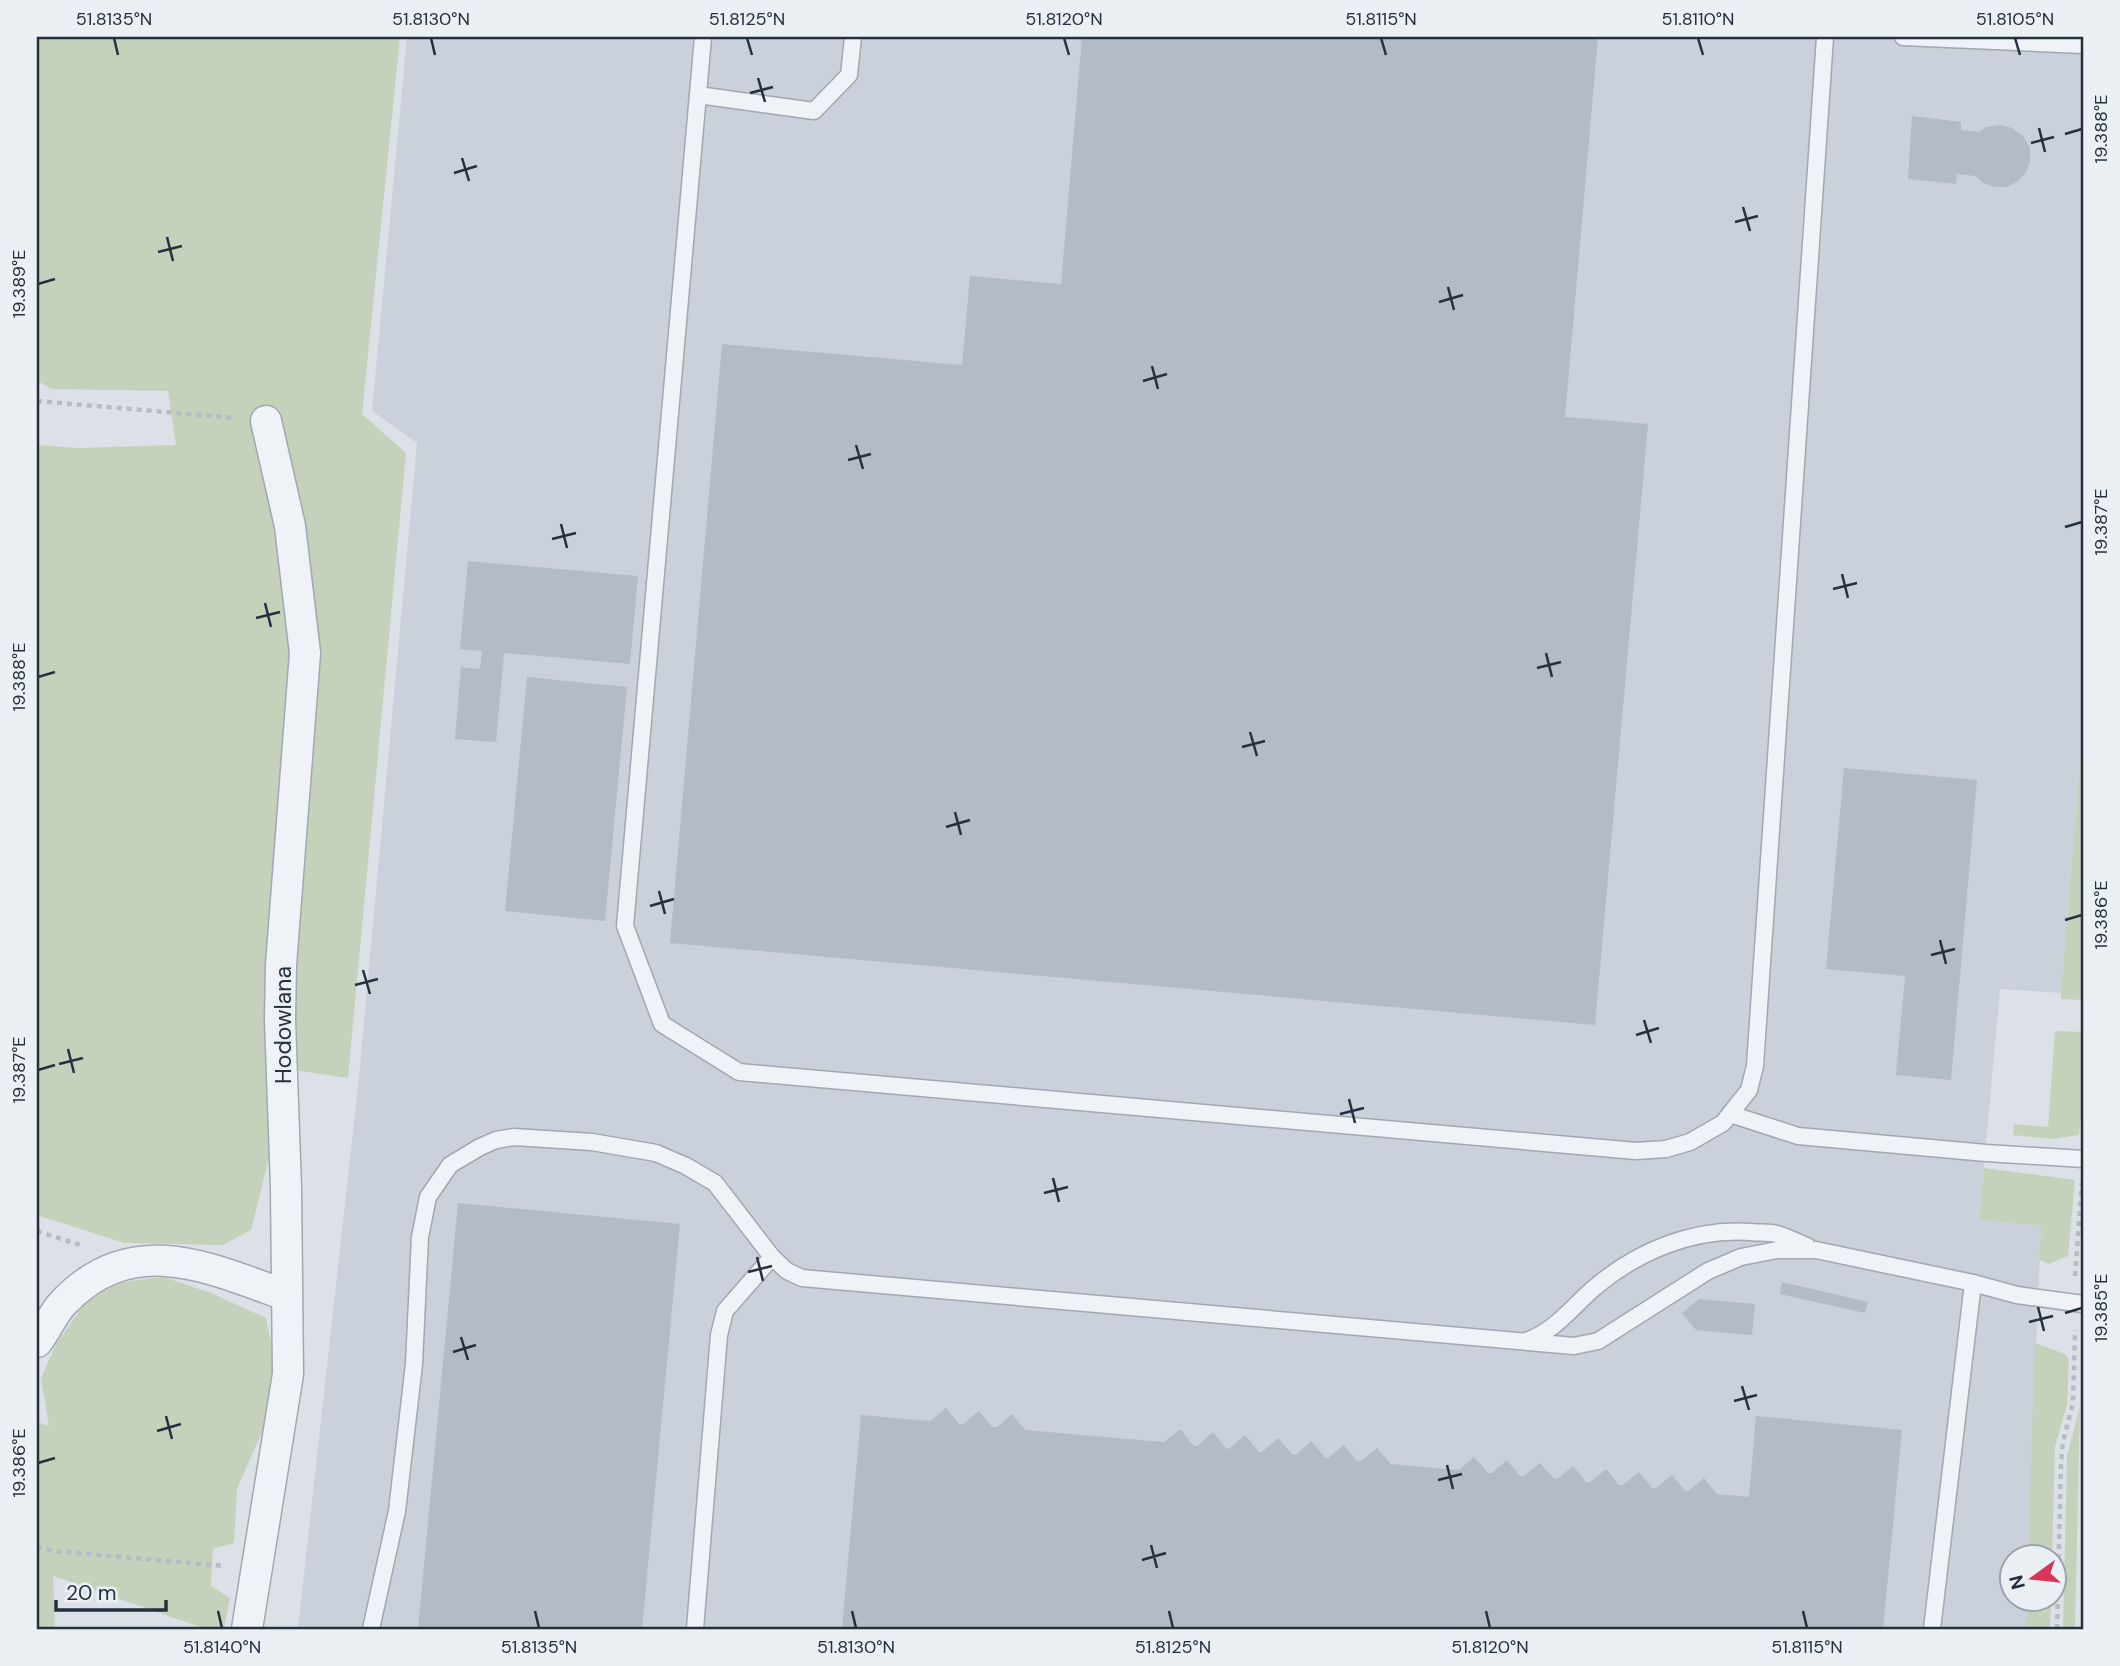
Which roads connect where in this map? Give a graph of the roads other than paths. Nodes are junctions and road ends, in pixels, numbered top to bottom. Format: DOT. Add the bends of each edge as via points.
graph roads {
  1 [pos="703,37"];
  2 [pos="853,37"];
  3 [pos="1825,37"];
  4 [pos="1903,37"];
  5 [pos="2083,45"];
  6 [pos="698,95"];
  7 [pos="266,421"];
  8 [pos="1730,1114"];
  9 [pos="2083,1159"];
  10 [pos="1816,1250"];
  11 [pos="772,1256"];
  12 [pos="1973,1283"];
  13 [pos="285,1295"];
  14 [pos="2079,1303"];
  15 [pos="1526,1341"];
  16 [pos="37,1342"];
  17 [pos="247,1629"];
  18 [pos="371,1629"];
  19 [pos="695,1629"];
  20 [pos="1932,1629"];
  1 -- 6 [label="lane"];
  2 -- 6 [label="lane" via="849,75 814,111"];
  3 -- 8 [label="lane" via="1755,1066 1749,1090"];
  4 -- 5 [label="lane"];
  6 -- 8 [label="lane" via="625,926 662,1024 738,1072 1636,1151 1690,1142"];
  7 -- 13 [label="street, Hodowlana" via="290,526 305,653 281,965"];
  8 -- 9 [label="lane" via="1798,1136"];
  10 -- 12 [label="lane"];
  10 -- 15 [label="lane" via="1777,1250 1708,1270 1598,1341 1574,1346"];
  10 -- 15 [label="lane" via="1777,1234 1729,1231 1694,1235 1620,1269 1552,1328"];
  11 -- 15 [label="lane" via="802,1278"];
  11 -- 18 [label="lane" via="715,1183 656,1153 592,1142 514,1137 496,1140 450,1165 428,1197 420,1237 414,1364 397,1511"];
  11 -- 19 [label="lane" via="725,1311 719,1335"];
  12 -- 14 [label="lane" via="2017,1295"];
  12 -- 20 [label="lane"];
  13 -- 16 [label="street" via="206,1266 169,1260 130,1262 86,1282 63,1303"];
  13 -- 17 [label="street, Hodowlana" via="288,1374"];
}
